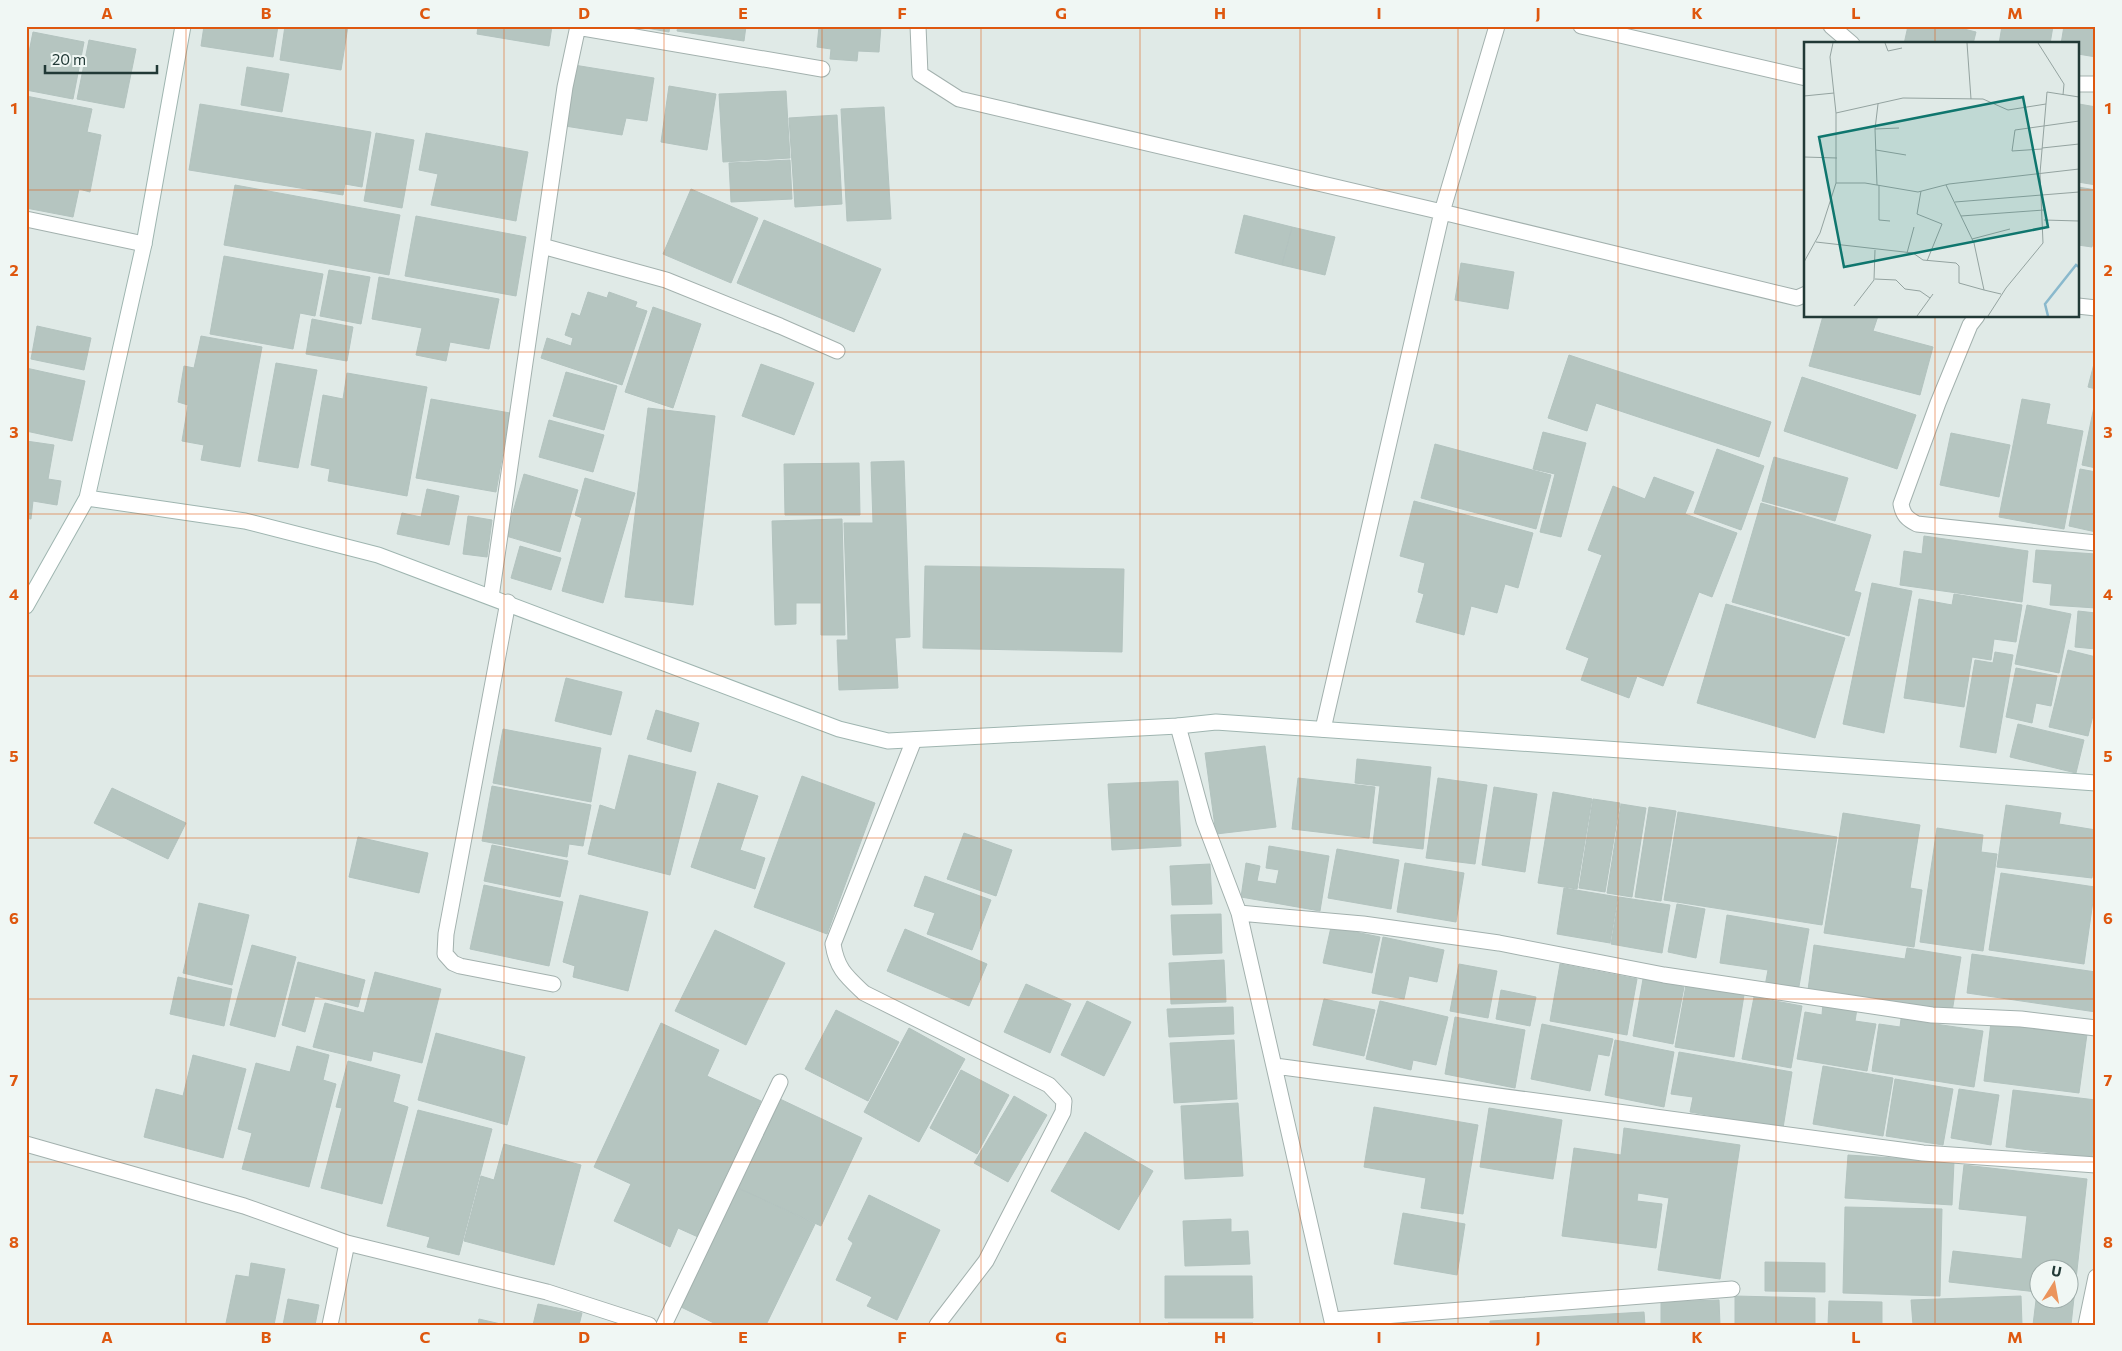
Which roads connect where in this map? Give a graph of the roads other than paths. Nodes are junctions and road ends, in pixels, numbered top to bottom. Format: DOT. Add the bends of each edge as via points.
graph roads {
  1 [pos="183,26"];
  2 [pos="918,26"];
  3 [pos="1497,26"];
  4 [pos="1581,26"];
  5 [pos="1831,26"];
  6 [pos="578,27"];
  7 [pos="1850,42"];
  8 [pos="822,69"];
  9 [pos="1804,78"];
  10 [pos="2080,84"];
  11 [pos="2096,84"];
  12 [pos="1442,212"];
  13 [pos="26,219"];
  14 [pos="144,244"];
  15 [pos="542,246"];
  16 [pos="1804,295"];
  17 [pos="2080,306"];
  18 [pos="2096,308"];
  19 [pos="1976,318"];
  20 [pos="837,351"];
  21 [pos="87,498"];
  22 [pos="2096,543"];
  23 [pos="491,597"];
  24 [pos="508,602"];
  25 [pos="26,606"];
  26 [pos="1178,726"];
  27 [pos="1323,729"];
  28 [pos="914,740"];
  29 [pos="2096,783"];
  30 [pos="1239,913"];
  31 [pos="553,984"];
  32 [pos="2096,1028"];
  33 [pos="1276,1066"];
  34 [pos="780,1082"];
  35 [pos="26,1144"];
  36 [pos="2096,1165"];
  37 [pos="347,1243"];
  38 [pos="2096,1277"];
  39 [pos="1732,1289"];
  40 [pos="1332,1322"];
  41 [pos="330,1325"];
  42 [pos="649,1325"];
  43 [pos="664,1325"];
  44 [pos="937,1325"];
  45 [pos="2086,1325"];
  1 -- 14 [label="street"];
  2 -- 12 [label="street" via="920,74 959,99"];
  3 -- 12 [label="street"];
  4 -- 9 [label="street"];
  5 -- 7 [label="street"];
  6 -- 8 [label="street"];
  6 -- 15 [label="street" via="565,87"];
  10 -- 11 [label="street"];
  12 -- 16 [label="street" via="1796,298"];
  12 -- 27 [label="street"];
  13 -- 14 [label="street"];
  14 -- 21 [label="street"];
  15 -- 20 [label="street" via="666,280"];
  15 -- 23 [label="street"];
  17 -- 18 [label="street"];
  19 -- 22 [label="street" via="1970,325 1938,403 1901,504 1904,514 1917,524"];
  21 -- 23 [label="street" via="245,521 378,555"];
  21 -- 25 [label="street"];
  23 -- 24 [label="street"];
  24 -- 28 [label="street" via="839,729 888,741"];
  24 -- 31 [label="street" via="446,934 445,954 460,966"];
  26 -- 27 [label="street" via="1216,722"];
  26 -- 28 [label="street"];
  26 -- 30 [label="street" via="1204,821"];
  27 -- 29 [label="street"];
  28 -- 44 [label="street" via="833,944 836,960 844,975 864,992 1049,1085 1064,1101 1063,1112 986,1261"];
  30 -- 32 [label="street" via="1363,924 1499,943 1664,975 1922,1014 2021,1019"];
  30 -- 33 [label="street"];
  33 -- 36 [label="street" via="1923,1154"];
  33 -- 40 [label="street"];
  34 -- 43 [label="street"];
  35 -- 37 [label="street" via="244,1206"];
  37 -- 41 [label="street"];
  37 -- 42 [label="street" via="547,1292"];
  38 -- 45 [label="street"];
  39 -- 40 [label="street"];
}
